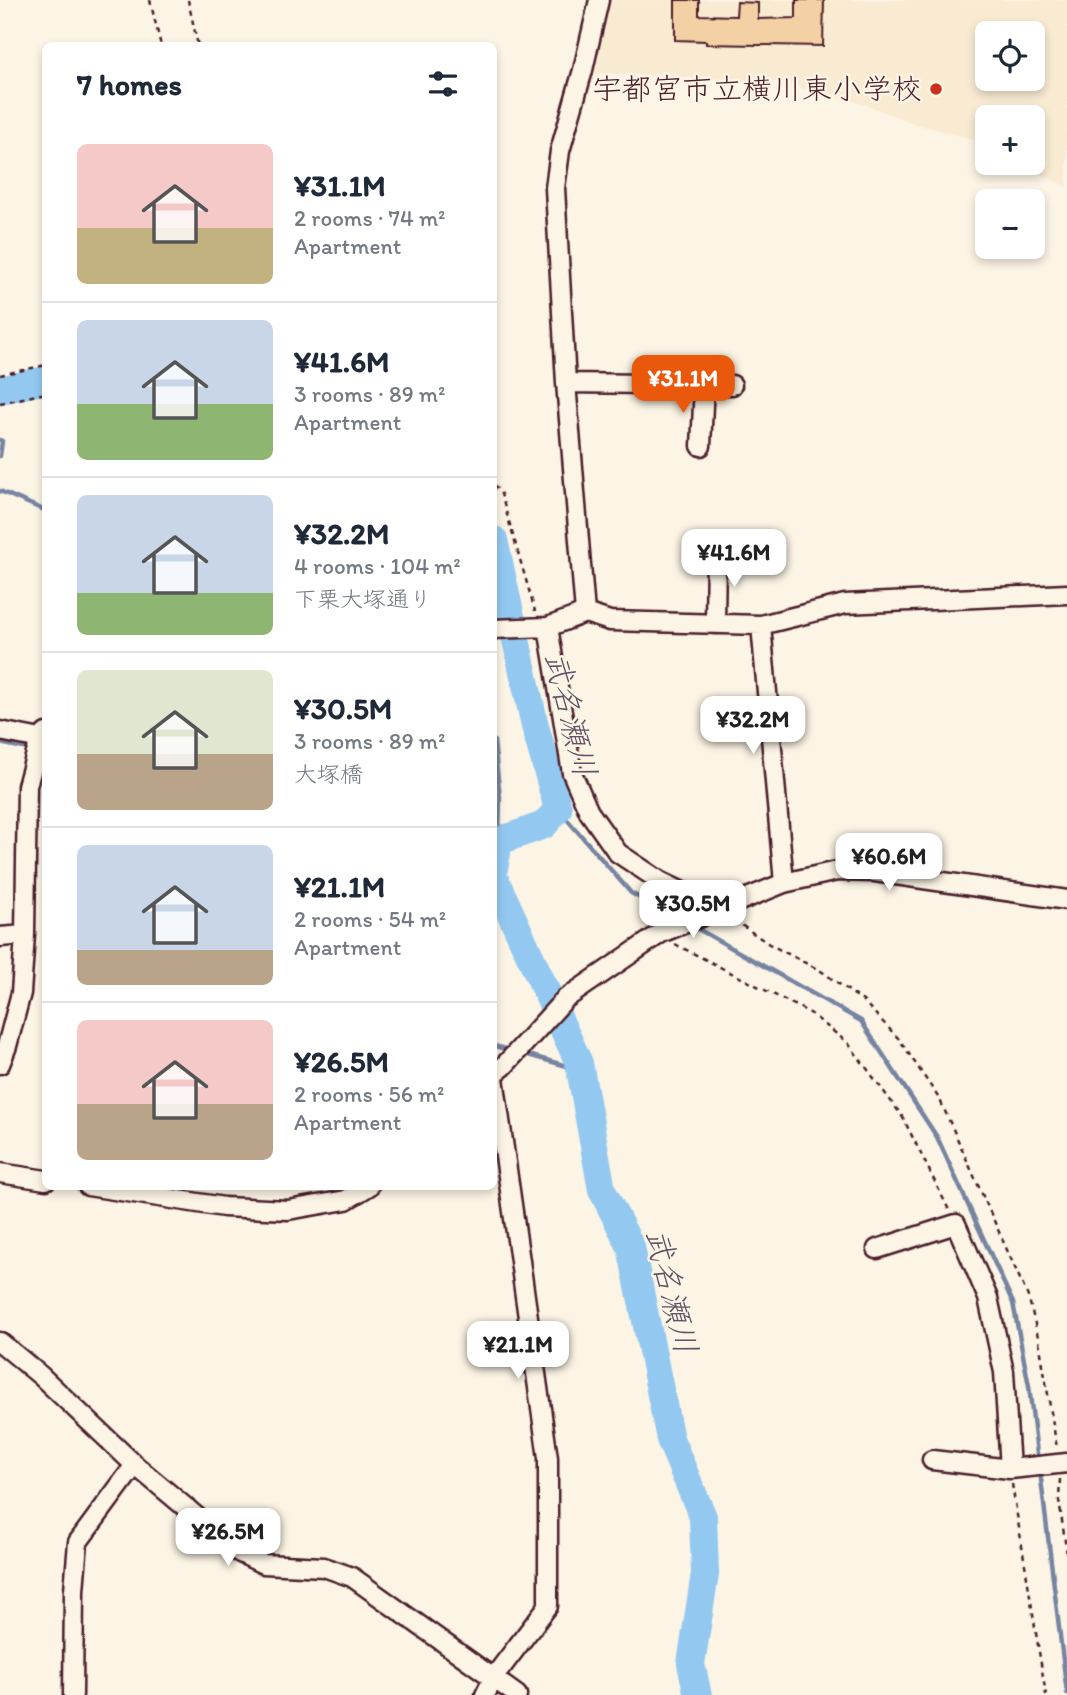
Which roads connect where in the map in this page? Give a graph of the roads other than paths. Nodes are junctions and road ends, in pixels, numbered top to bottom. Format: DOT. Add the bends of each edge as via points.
graph roads {
  1 [pos="599,0"];
  2 [pos="566,383"];
  3 [pos="704,385"];
  4 [pos="732,385"];
  5 [pos="701,446"];
  6 [pos="716,552"];
  7 [pos="1067,594"];
  8 [pos="586,613"];
  9 [pos="715,624"];
  10 [pos="761,625"];
  11 [pos="541,627"];
  12 [pos="497,629"];
  13 [pos="0,731"];
  14 [pos="42,737"];
  15 [pos="42,743"];
  16 [pos="784,883"];
  17 [pos="1067,900"];
  18 [pos="714,910"];
  19 [pos="25,936"];
  20 [pos="0,937"];
  21 [pos="0,1064"];
  22 [pos="497,1070"];
  23 [pos="497,1078"];
  24 [pos="0,1173"];
  25 [pos="42,1179"];
  26 [pos="114,1190"];
  27 [pos="362,1190"];
  28 [pos="877,1249"];
  29 [pos="0,1342"];
  30 [pos="932,1460"];
  31 [pos="1064,1463"];
  32 [pos="135,1465"];
  33 [pos="1010,1469"];
  34 [pos="494,1677"];
  35 [pos="73,1695"];
  36 [pos="485,1695"];
  37 [pos="517,1695"];
  1 -- 2 [label="street" via="560,151 555,188"];
  2 -- 3 [label="street"];
  2 -- 8 [label="street"];
  3 -- 4 [label="street"];
  3 -- 5 [label="street"];
  6 -- 9 [label="street"];
  7 -- 10 [label="street" via="845,604"];
  8 -- 9 [label="street" via="610,621"];
  8 -- 11 [label="street"];
  9 -- 10 [label="street"];
  10 -- 16 [label="street"];
  11 -- 12 [label="street"];
  11 -- 18 [label="street" via="572,773 589,812 618,853"];
  13 -- 14 [label="street"];
  15 -- 19 [label="street" via="27,786"];
  16 -- 17 [label="street" via="837,871 875,872"];
  16 -- 18 [label="street"];
  18 -- 22 [label="street" via="658,935 565,999"];
  19 -- 20 [label="street"];
  19 -- 21 [label="street" via="21,993"];
  23 -- 34 [label="street" via="548,1458 548,1606"];
  24 -- 25 [label="street"];
  26 -- 27 [label="street" via="224,1207 288,1210 346,1200"];
  28 -- 33 [label="street" via="956,1224 988,1298 1002,1359"];
  29 -- 32 [label="street"];
  30 -- 33 [label="street"];
  31 -- 33 [label="street"];
  32 -- 34 [label="street" via="240,1553 263,1564 324,1567 352,1577"];
  32 -- 35 [label="street" via="78,1542"];
  34 -- 36 [label="street"];
  34 -- 37 [label="street"];
}
